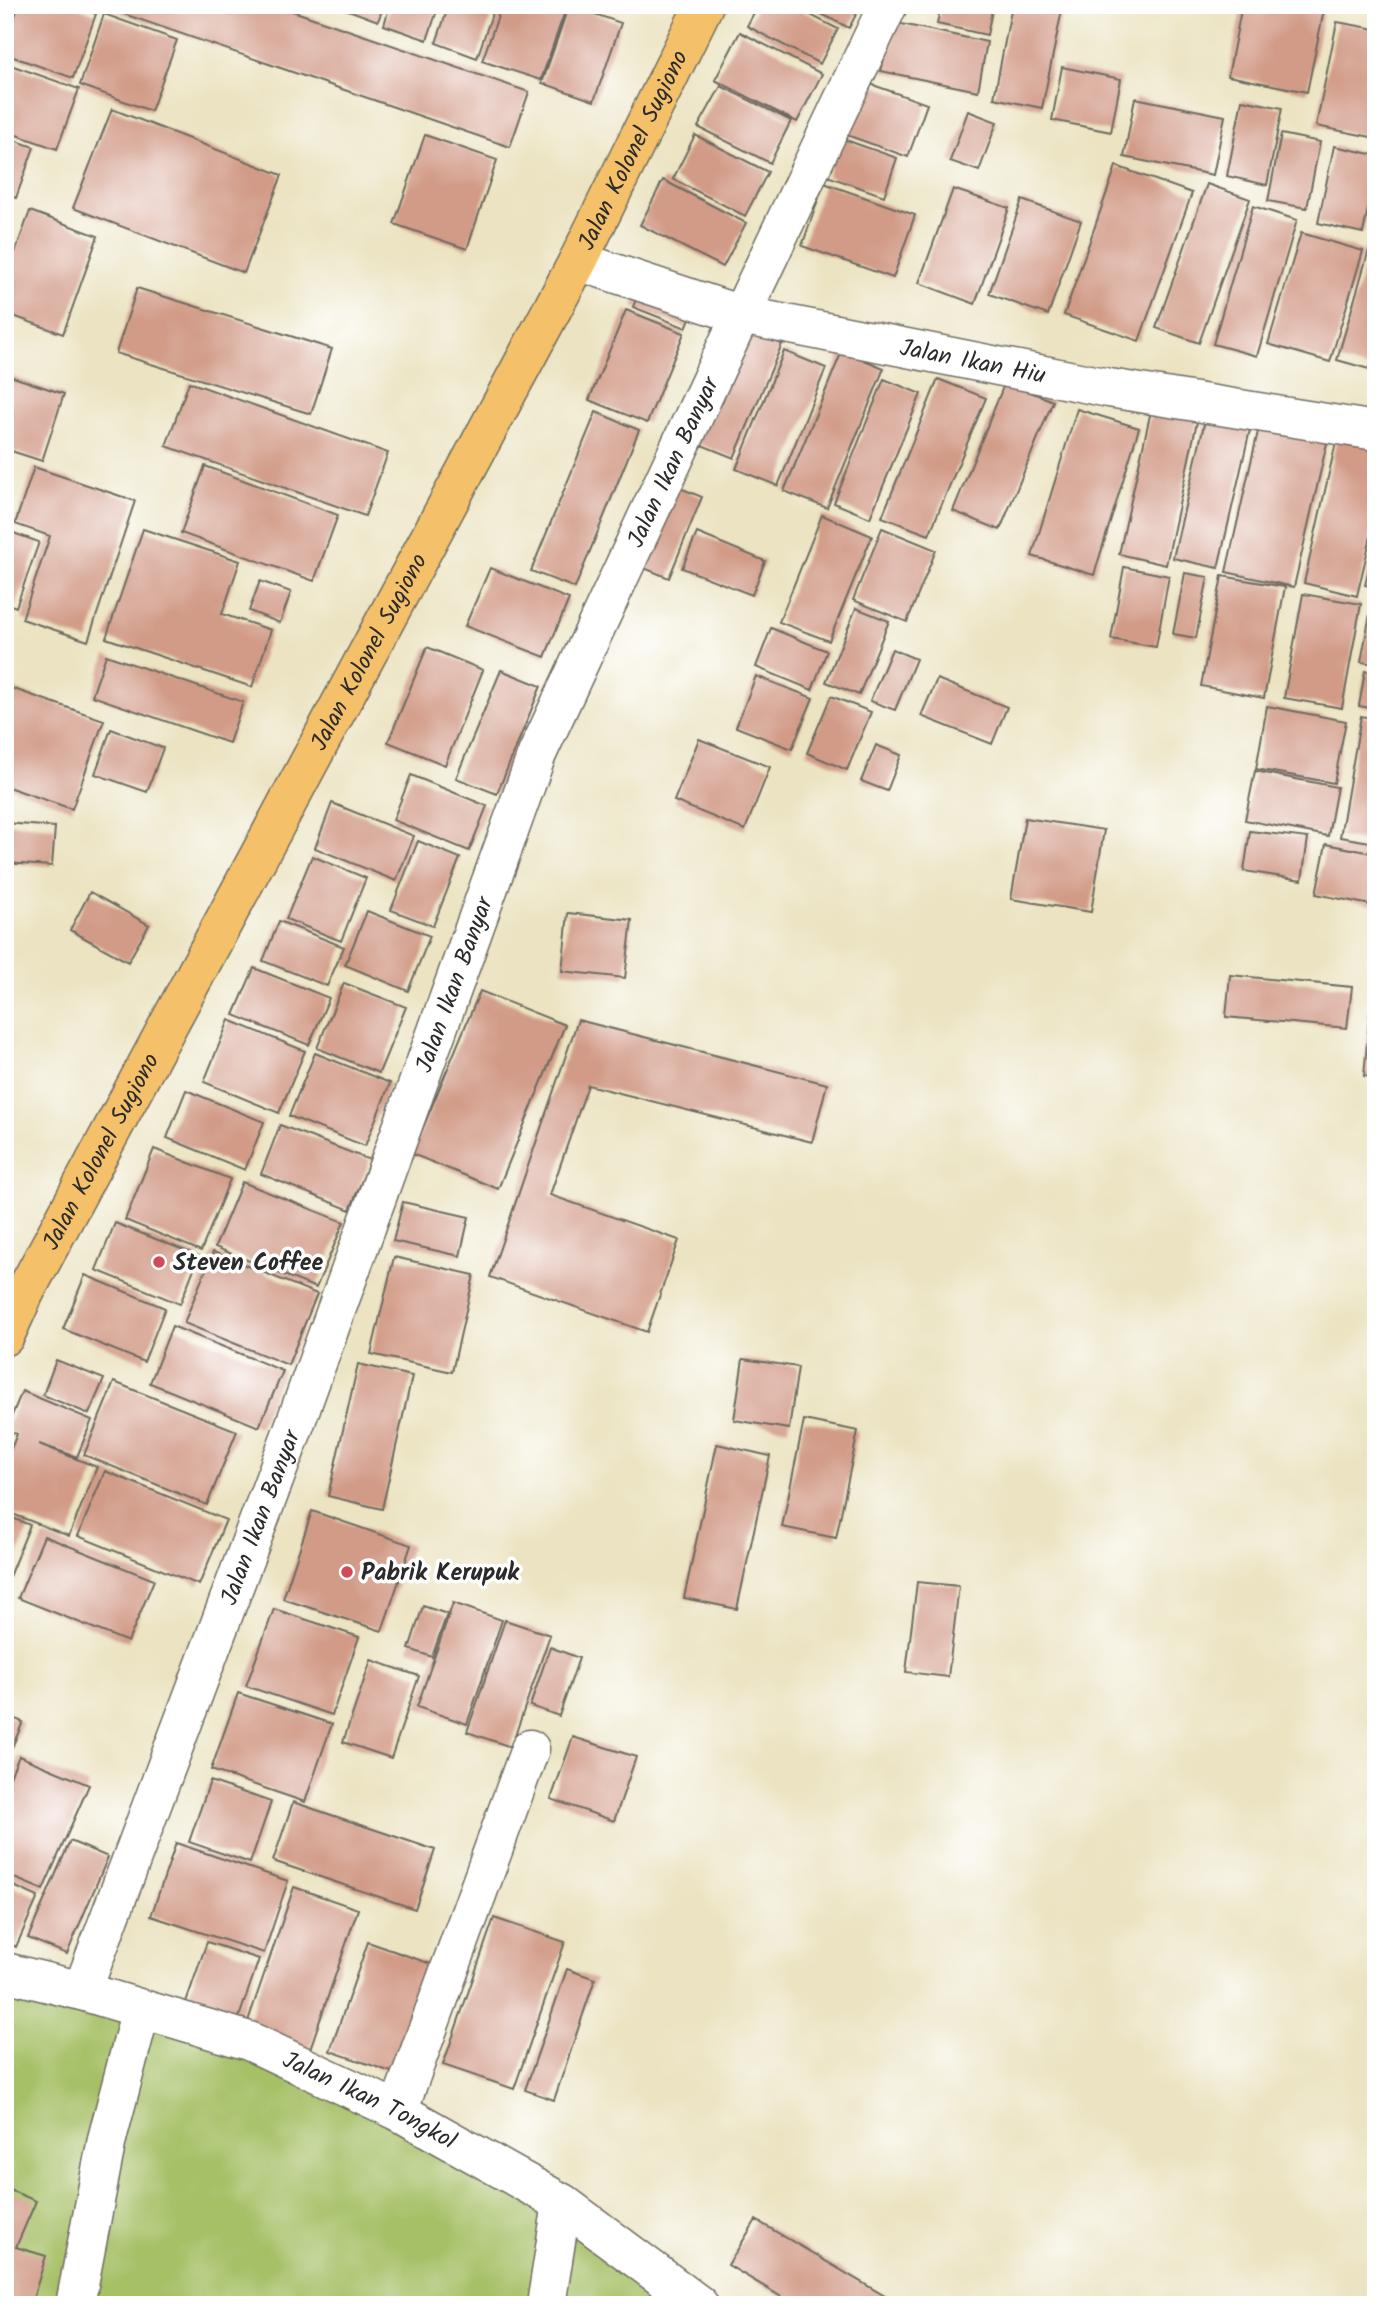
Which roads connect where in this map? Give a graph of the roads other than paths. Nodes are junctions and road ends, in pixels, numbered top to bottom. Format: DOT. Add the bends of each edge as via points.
graph roads {
  1 [pos="704,5"];
  2 [pos="888,5"];
  3 [pos="578,261"];
  4 [pos="741,315"];
  5 [pos="1376,431"];
  6 [pos="15,1305"];
  7 [pos="5,1336"];
  8 [pos="530,1749"];
  9 [pos="5,1972"];
  10 [pos="82,1991"];
  11 [pos="141,2009"];
  12 [pos="398,2111"];
  13 [pos="562,2203"];
  14 [pos="75,2305"];
  15 [pos="546,2305"];
  16 [pos="699,2305"];
  1 -- 3 [label="main road, Jalan Kolonel Sugiono"];
  2 -- 4 [label="street, Jalan Ikan Banyar"];
  3 -- 4 [label="street, Jalan Ikan Hiu"];
  3 -- 6 [label="main road, Jalan Kolonel Sugiono"];
  4 -- 5 [label="street, Jalan Ikan Hiu" via="1109,388"];
  4 -- 10 [label="street, Jalan Ikan Banyar" via="537,754 294,1427"];
  6 -- 7 [label="main road, Jalan Kolonel Sugiono"];
  8 -- 12 [label="street"];
  9 -- 10 [label="street, Jalan Ikan Tongkol"];
  10 -- 11 [label="street, Jalan Ikan Tongkol"];
  11 -- 12 [label="street, Jalan Ikan Tongkol" via="249,2041"];
  11 -- 14 [label="street" via="107,2139"];
  12 -- 13 [label="street, Jalan Ikan Tongkol"];
  13 -- 15 [label="street"];
  13 -- 16 [label="street, Jalan Ikan Tongkol"];
}
